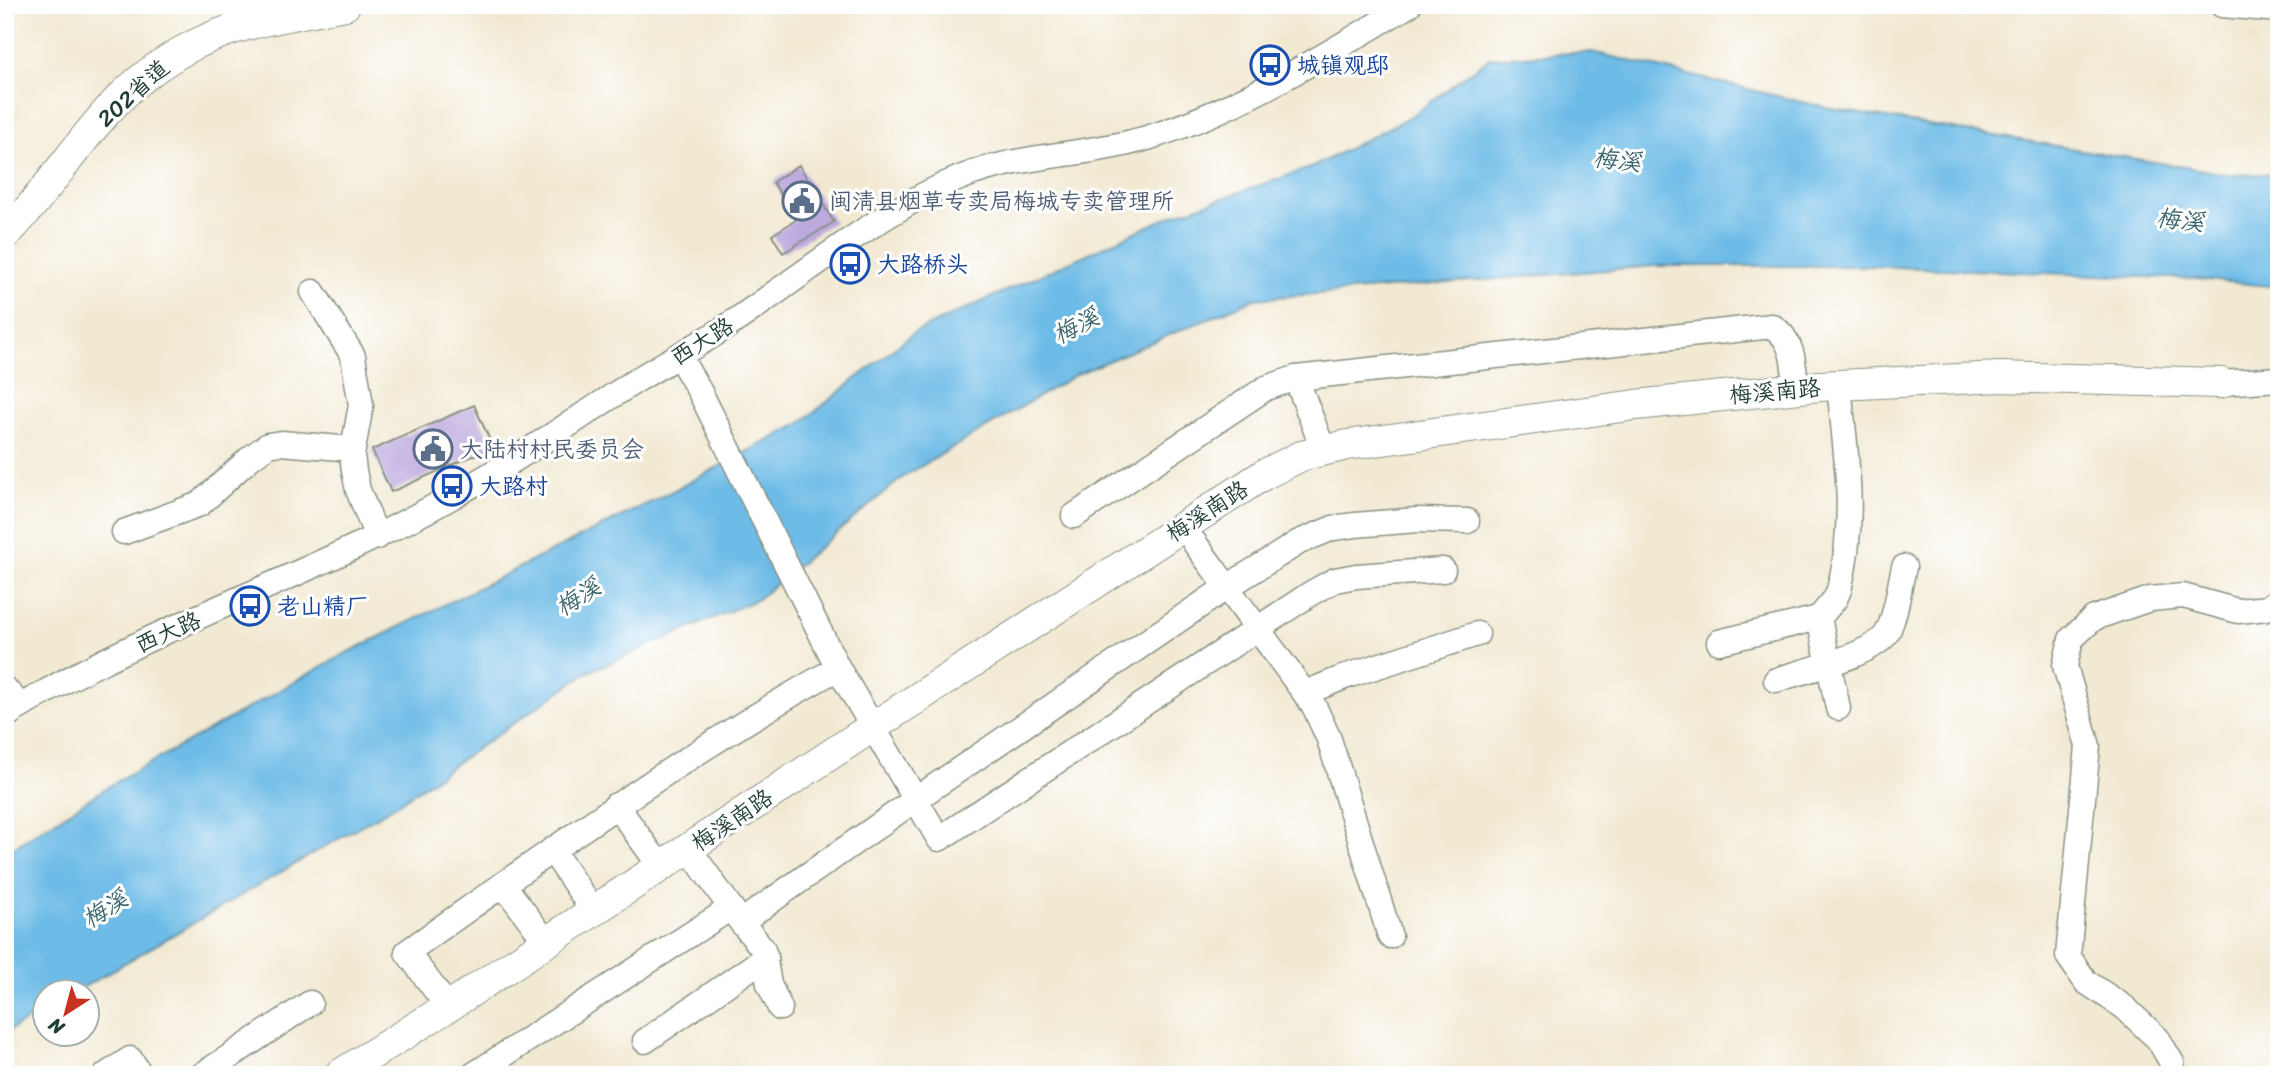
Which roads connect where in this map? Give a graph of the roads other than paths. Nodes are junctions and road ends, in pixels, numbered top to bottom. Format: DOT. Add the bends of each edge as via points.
graph roads {
  1 [pos="345,5"];
  2 [pos="1409,5"];
  3 [pos="2222,5"];
  4 [pos="2279,10"];
  5 [pos="5,235"];
  6 [pos="313,292"];
  7 [pos="679,356"];
  8 [pos="1296,378"];
  9 [pos="2279,379"];
  10 [pos="2221,383"];
  11 [pos="1796,388"];
  12 [pos="1839,390"];
  13 [pos="353,449"];
  14 [pos="1323,449"];
  15 [pos="1074,516"];
  16 [pos="1467,521"];
  17 [pos="124,532"];
  18 [pos="377,537"];
  19 [pos="1194,542"];
  20 [pos="1903,567"];
  21 [pos="1443,570"];
  22 [pos="1227,587"];
  23 [pos="2279,599"];
  24 [pos="1819,618"];
  25 [pos="1258,629"];
  26 [pos="1477,634"];
  27 [pos="1719,642"];
  28 [pos="1829,663"];
  29 [pos="838,668"];
  30 [pos="1776,680"];
  31 [pos="1305,692"];
  32 [pos="10,704"];
  33 [pos="1838,708"];
  34 [pos="876,735"];
  35 [pos="915,799"];
  36 [pos="616,805"];
  37 [pos="552,850"];
  38 [pos="694,856"];
  39 [pos="661,867"];
  40 [pos="503,884"];
  41 [pos="594,912"];
  42 [pos="736,915"];
  43 [pos="1390,936"];
  44 [pos="547,943"];
  45 [pos="766,957"];
  46 [pos="310,1003"];
  47 [pos="448,1007"];
  48 [pos="780,1008"];
  49 [pos="645,1041"];
  50 [pos="106,1075"];
  51 [pos="141,1075"];
  52 [pos="202,1075"];
  53 [pos="340,1075"];
  54 [pos="376,1075"];
  55 [pos="473,1075"];
  56 [pos="2171,1075"];
  1 -- 5 [label="main road, 202省道" via="250,24 188,49 152,71 116,102"];
  2 -- 7 [label="street, 西大路" via="1263,89 1170,130 1088,152 986,167 949,182 867,230"];
  3 -- 4 [label="street"];
  6 -- 13 [label="street" via="353,356 361,405"];
  7 -- 18 [label="street, 西大路" via="487,477"];
  7 -- 29 [label="street"];
  8 -- 11 [label="street" via="1772,326 1784,337 1793,357"];
  8 -- 14 [label="street"];
  8 -- 15 [label="street" via="1266,388"];
  9 -- 10 [label="street, 梅溪南路"];
  10 -- 12 [label="main road, 梅溪南路" via="2000,377"];
  11 -- 12 [label="main road, 梅溪南路"];
  11 -- 14 [label="main road, 梅溪南路" via="1636,405"];
  12 -- 19 [label="main road, 梅溪南路" via="1360,459 1289,482"];
  12 -- 24 [label="street" via="1851,506 1849,531 1839,590"];
  13 -- 17 [label="street" via="268,445 200,504"];
  13 -- 18 [label="street" via="358,490"];
  14 -- 34 [label="main road, 梅溪南路" via="1263,475"];
  16 -- 22 [label="street" via="1388,521 1333,528 1299,542"];
  18 -- 32 [label="street, 西大路"];
  19 -- 22 [label="street"];
  19 -- 34 [label="main road, 梅溪南路"];
  20 -- 28 [label="street" via="1883,639"];
  21 -- 25 [label="street" via="1335,580"];
  22 -- 25 [label="street"];
  22 -- 35 [label="street"];
  23 -- 56 [label="street" via="2267,608 2238,611 2183,596 2150,599 2094,618 2071,639 2066,666 2088,746 2068,956 2086,982 2124,1007 2158,1039 2172,1063"];
  24 -- 27 [label="street"];
  24 -- 28 [label="street"];
  25 -- 31 [label="street"];
  25 -- 35 [label="street" via="939,839"];
  26 -- 31 [label="street"];
  28 -- 30 [label="street"];
  28 -- 33 [label="street"];
  29 -- 34 [label="street"];
  29 -- 36 [label="street"];
  31 -- 43 [label="street" via="1329,739"];
  34 -- 35 [label="street"];
  34 -- 38 [label="main road, 梅溪南路"];
  35 -- 42 [label="street"];
  36 -- 37 [label="street"];
  36 -- 39 [label="street"];
  37 -- 40 [label="street"];
  37 -- 41 [label="street"];
  38 -- 39 [label="main road, 梅溪南路"];
  38 -- 42 [label="street"];
  38 -- 54 [label="main road, 梅溪南路"];
  39 -- 41 [label="main road, 梅溪南路"];
  40 -- 44 [label="street"];
  40 -- 47 [label="street" via="407,952"];
  41 -- 44 [label="main road, 梅溪南路"];
  42 -- 45 [label="street"];
  42 -- 55 [label="street"];
  44 -- 47 [label="main road, 梅溪南路"];
  45 -- 48 [label="street" via="769,984"];
  45 -- 49 [label="street"];
  46 -- 52 [label="street"];
  47 -- 53 [label="main road, 梅溪南路"];
  50 -- 51 [label="street" via="130,1059"];
}
